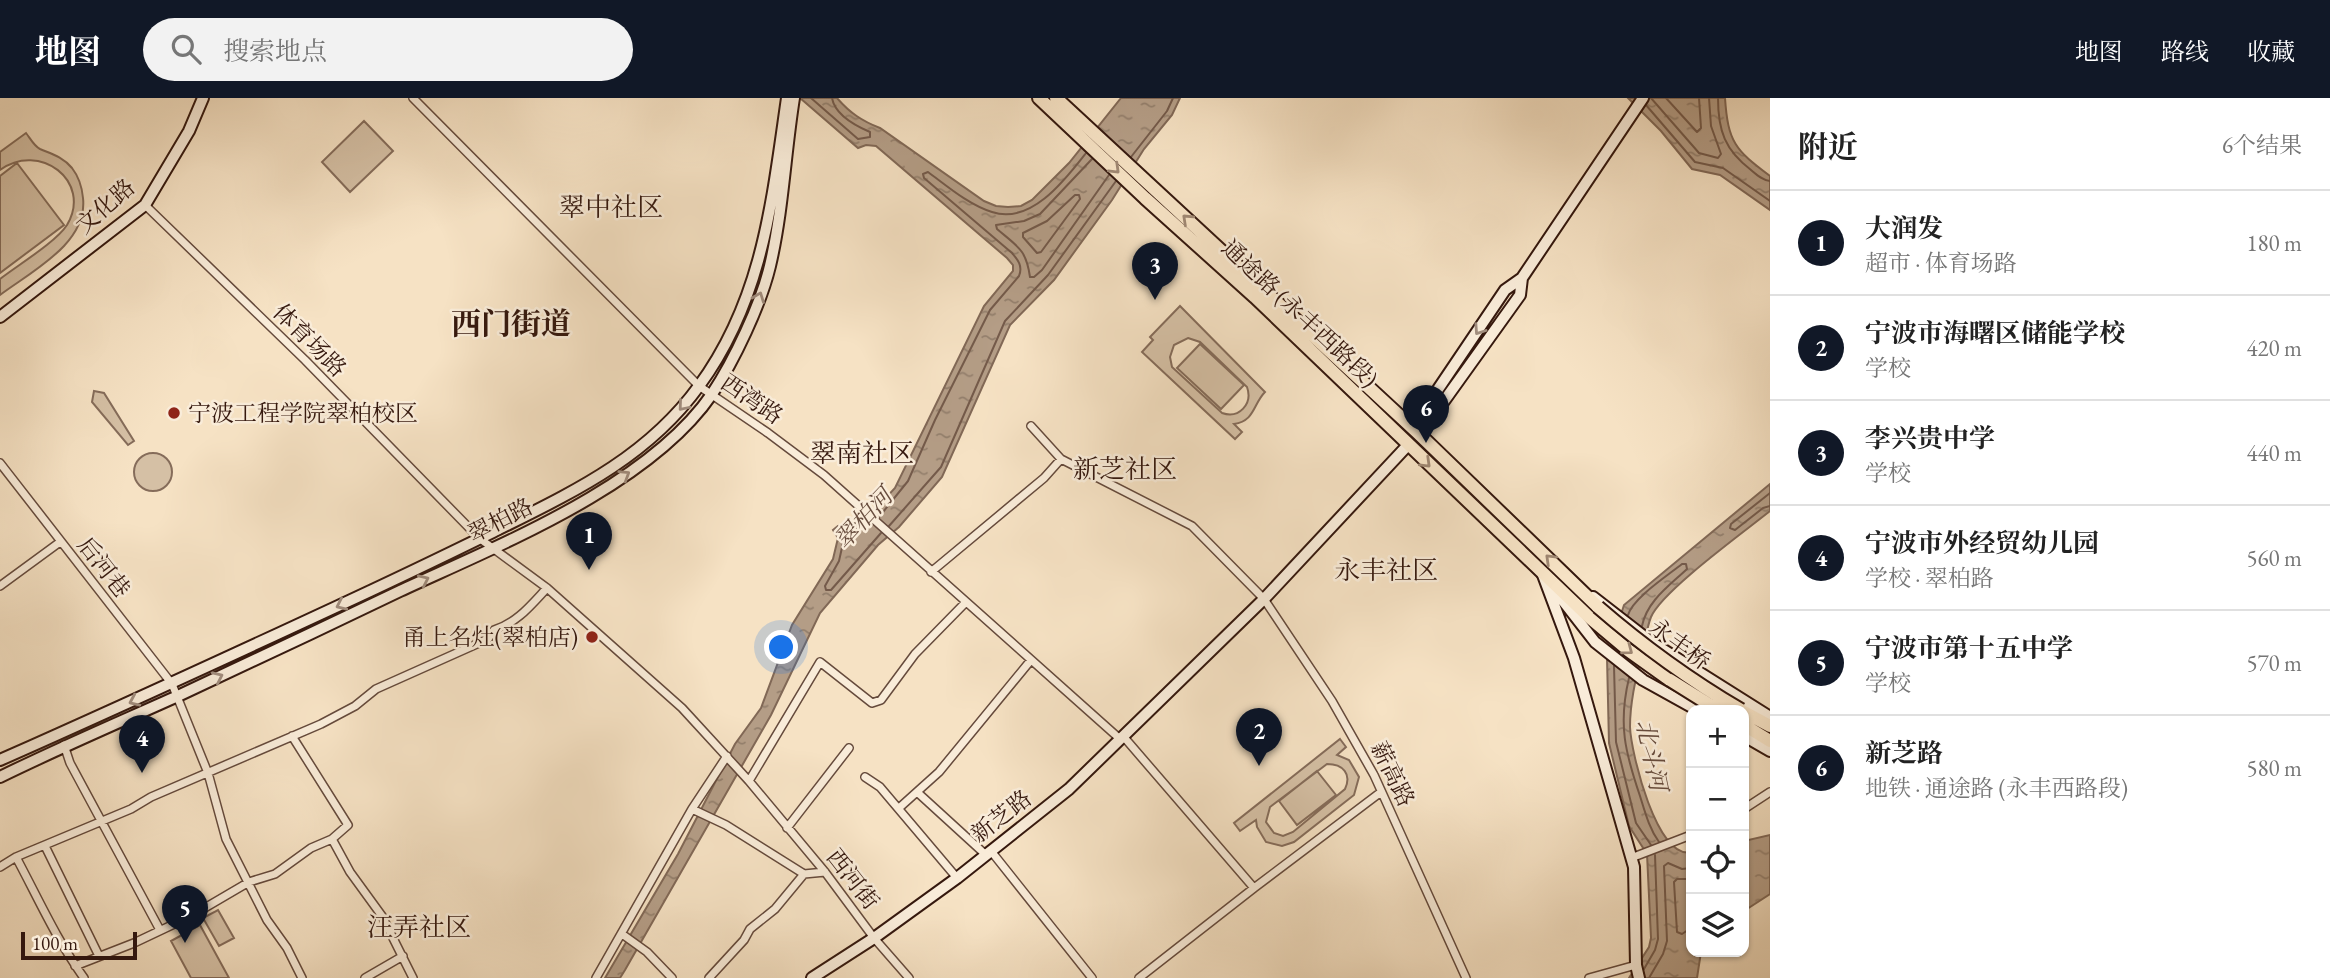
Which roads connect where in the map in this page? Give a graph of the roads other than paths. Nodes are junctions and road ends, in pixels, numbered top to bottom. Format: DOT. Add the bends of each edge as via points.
graph roads {
  1 [pos="202,98"];
  2 [pos="413,98"];
  3 [pos="787,98"];
  4 [pos="794,98"];
  5 [pos="1040,98"];
  6 [pos="1056,98"];
  7 [pos="1643,98"];
  8 [pos="787,118"];
  9 [pos="1089,136"];
  10 [pos="145,205"];
  11 [pos="0,317"];
  12 [pos="699,386"];
  13 [pos="711,395"];
  14 [pos="1031,426"];
  15 [pos="1418,433"];
  16 [pos="1408,445"];
  17 [pos="1061,459"];
  18 [pos="0,463"];
  19 [pos="479,538"];
  20 [pos="60,542"];
  21 [pos="492,548"];
  22 [pos="931,572"];
  23 [pos="1543,575"];
  24 [pos="0,586"];
  25 [pos="547,588"];
  26 [pos="1580,588"];
  27 [pos="1264,599"];
  28 [pos="966,602"];
  29 [pos="1598,607"];
  30 [pos="1590,618"];
  31 [pos="1031,660"];
  32 [pos="172,684"];
  33 [pos="178,696"];
  34 [pos="1688,705"];
  35 [pos="1710,705"];
  36 [pos="1734,705"];
  37 [pos="1749,714"];
  38 [pos="1770,717"];
  39 [pos="1770,726"];
  40 [pos="1749,728"];
  41 [pos="292,736"];
  42 [pos="1121,737"];
  43 [pos="1749,739"];
  44 [pos="1770,740"];
  45 [pos="64,745"];
  46 [pos="849,748"];
  47 [pos="1770,751"];
  48 [pos="727,756"];
  49 [pos="0,760"];
  50 [pos="208,773"];
  51 [pos="0,777"];
  52 [pos="865,777"];
  53 [pos="749,782"];
  54 [pos="917,792"];
  55 [pos="1381,792"];
  56 [pos="1769,795"];
  57 [pos="1749,805"];
  58 [pos="692,808"];
  59 [pos="899,808"];
  60 [pos="101,820"];
  61 [pos="787,828"];
  62 [pos="1686,837"];
  63 [pos="332,839"];
  64 [pos="45,846"];
  65 [pos="988,853"];
  66 [pos="16,857"];
  67 [pos="1632,858"];
  68 [pos="0,867"];
  69 [pos="825,872"];
  70 [pos="804,874"];
  71 [pos="957,877"];
  72 [pos="250,882"];
  73 [pos="1254,888"];
  74 [pos="160,929"];
  75 [pos="623,935"];
  76 [pos="874,938"];
  77 [pos="99,956"];
  78 [pos="403,957"];
  79 [pos="75,965"];
  80 [pos="1636,965"];
  81 [pos="83,978"];
  82 [pos="302,978"];
  83 [pos="365,978"];
  84 [pos="413,978"];
  85 [pos="596,978"];
  86 [pos="673,978"];
  87 [pos="709,978"];
  88 [pos="812,978"];
  89 [pos="909,978"];
  90 [pos="1093,978"];
  91 [pos="1139,978"];
  92 [pos="1466,978"];
  93 [pos="1589,978"];
  94 [pos="1639,978"];
  1 -- 10 [label="main road, 文化路" via="189,131"];
  2 -- 12 [label="street, 西湾路"];
  3 -- 8 [label="main road"];
  4 -- 8 [label="main road, 翠柏路"];
  5 -- 9 [label="main road, 通途路 (永丰西路段)"];
  6 -- 9 [label="main road, 通途路 (永丰西路段)"];
  7 -- 15 [label="main road" via="1522,278 1520,295"];
  8 -- 12 [label="main road, 翠柏路" via="759,263 733,328"];
  13 -- 8 [label="main road, 翠柏路, one-way" via="743,340 769,268 780,212"];
  15 -- 9 [label="main road, 通途路 (永丰西路段), one-way" via="1146,181"];
  9 -- 16 [label="main road, 通途路 (永丰西路段), one-way" via="1144,198 1255,297"];
  10 -- 11 [label="main road, 文化路"];
  10 -- 19 [label="street, 体育场路"];
  12 -- 13 [label="street, 西湾路"];
  12 -- 19 [label="main road, 翠柏路, one-way" via="646,443 609,472"];
  21 -- 13 [label="main road, 翠柏路, one-way" via="636,469"];
  13 -- 22 [label="street, 西湾路" via="794,452 868,512"];
  14 -- 17 [label="street"];
  26 -- 15 [label="main road, 通途路 (永丰西路段), one-way"];
  16 -- 23 [label="main road, 通途路 (永丰西路段), one-way"];
  16 -- 27 [label="main road, 新芝路"];
  17 -- 22 [label="street"];
  17 -- 27 [label="street, 薪高路" via="1192,526"];
  18 -- 20 [label="street, 后河巷"];
  19 -- 21 [label="street, 体育场路"];
  19 -- 32 [label="main road, 翠柏路, one-way"];
  20 -- 24 [label="street"];
  20 -- 32 [label="street, 后河巷"];
  21 -- 25 [label="street, 体育场路"];
  33 -- 21 [label="main road, 翠柏路, one-way"];
  22 -- 28 [label="street, 西湾路"];
  23 -- 30 [label="main road, 通途路 (永丰西路段)"];
  23 -- 34 [label="main road" via="1580,625 1606,650 1643,680"];
  23 -- 67 [label="main road" via="1574,658"];
  25 -- 41 [label="street" via="522,615 494,630 488,639 376,689 355,706"];
  25 -- 48 [label="street, 体育场路" via="682,708"];
  26 -- 29 [label="main road, 通途路 (永丰西路段)"];
  26 -- 38 [label="main road" via="1651,642"];
  27 -- 42 [label="main road, 新芝路"];
  27 -- 55 [label="street, 薪高路" via="1332,701"];
  28 -- 31 [label="street, 西湾路"];
  28 -- 53 [label="street" via="915,654 881,700 872,703 820,662"];
  29 -- 36 [label="main road, 永丰桥, bridge" via="1672,666"];
  30 -- 35 [label="main road, 永丰桥, one-way, bridge" via="1628,650"];
  31 -- 42 [label="street, 西湾路"];
  31 -- 54 [label="street" via="939,772"];
  32 -- 33 [label="street, 后河巷"];
  32 -- 49 [label="main road, 翠柏路, one-way"];
  33 -- 45 [label="main road, 翠柏路"];
  33 -- 50 [label="street, 后河巷"];
  37 -- 39 [label="main road, 永丰桥"];
  40 -- 44 [label="main road"];
  41 -- 50 [label="street"];
  41 -- 63 [label="street" via="348,825"];
  42 -- 65 [label="main road, 新芝路" via="1069,789"];
  42 -- 73 [label="street, 西湾路"];
  43 -- 47 [label="main road"];
  45 -- 51 [label="main road, 翠柏路"];
  45 -- 60 [label="street"];
  46 -- 61 [label="street"];
  48 -- 53 [label="street, 体育场路"];
  48 -- 58 [label="street"];
  50 -- 60 [label="street"];
  50 -- 72 [label="street, 后河巷" via="226,839"];
  52 -- 59 [label="street"];
  53 -- 61 [label="street, 西河街"];
  54 -- 59 [label="street"];
  54 -- 65 [label="street"];
  55 -- 73 [label="street"];
  55 -- 92 [label="street, 薪高路"];
  56 -- 57 [label="street"];
  58 -- 70 [label="street"];
  58 -- 75 [label="street"];
  59 -- 71 [label="street"];
  60 -- 64 [label="street"];
  60 -- 74 [label="street"];
  61 -- 69 [label="street, 西河街"];
  62 -- 67 [label="street"];
  63 -- 72 [label="street" via="275,874"];
  63 -- 78 [label="street"];
  64 -- 66 [label="street"];
  64 -- 77 [label="street"];
  65 -- 71 [label="main road, 新芝路"];
  65 -- 90 [label="street"];
  66 -- 68 [label="street"];
  66 -- 79 [label="street" via="47,922"];
  67 -- 80 [label="main road"];
  69 -- 70 [label="street"];
  69 -- 76 [label="street, 西河街"];
  70 -- 87 [label="street"];
  71 -- 76 [label="main road, 新芝路"];
  72 -- 74 [label="street"];
  72 -- 82 [label="street, 后河巷"];
  73 -- 91 [label="street"];
  74 -- 77 [label="street"];
  75 -- 85 [label="street"];
  75 -- 86 [label="street"];
  76 -- 88 [label="main road, 新芝路"];
  76 -- 89 [label="street, 西河街"];
  77 -- 79 [label="street"];
  78 -- 83 [label="street"];
  78 -- 84 [label="street"];
  79 -- 81 [label="street"];
  80 -- 93 [label="street"];
  80 -- 94 [label="main road"];
}
